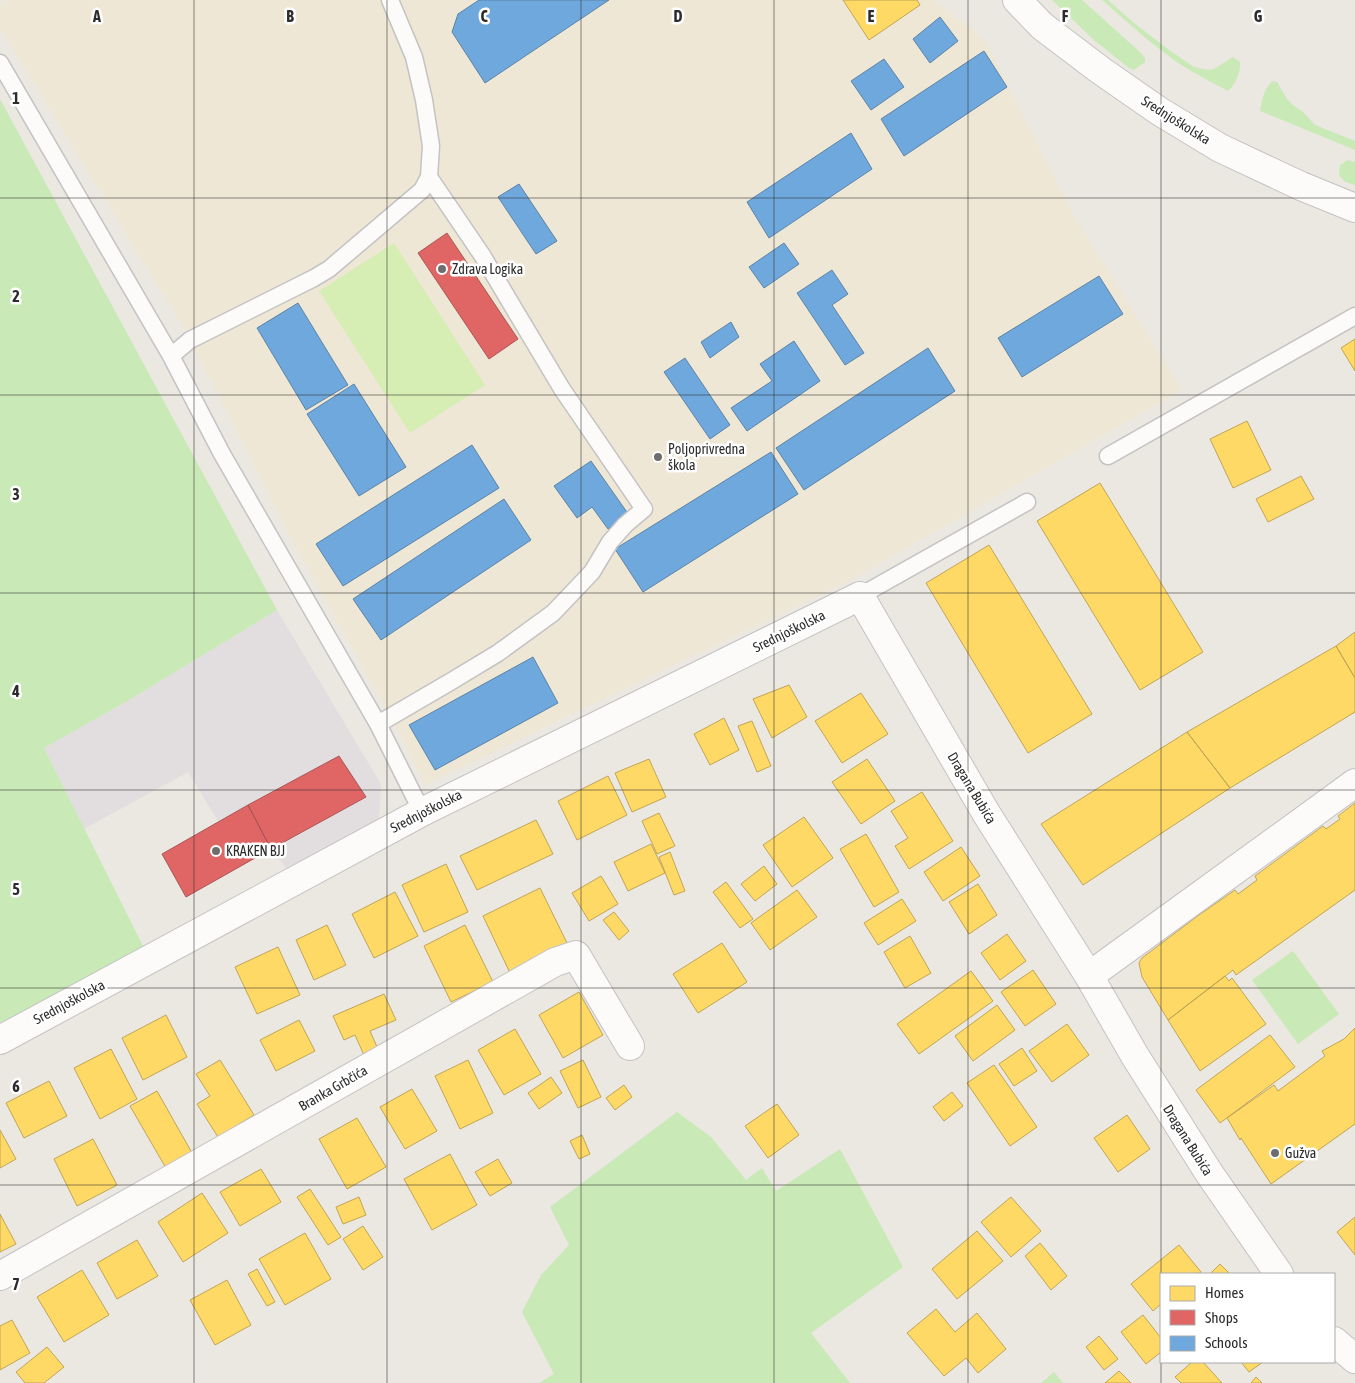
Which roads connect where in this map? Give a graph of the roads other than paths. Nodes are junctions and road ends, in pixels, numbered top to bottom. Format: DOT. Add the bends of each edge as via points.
graph roads {
  1 [pos="390,0"];
  2 [pos="1017,0"];
  3 [pos="0,63"];
  4 [pos="430,177"];
  5 [pos="1355,208"];
  6 [pos="1355,316"];
  7 [pos="171,356"];
  8 [pos="1108,456"];
  9 [pos="1026,502"];
  10 [pos="860,596"];
  11 [pos="378,724"];
  12 [pos="1355,783"];
  13 [pos="422,812"];
  14 [pos="1089,976"];
  15 [pos="0,1040"];
  16 [pos="630,1046"];
  17 [pos="1278,1273"];
  18 [pos="0,1276"];
  19 [pos="1335,1342"];
  20 [pos="1355,1359"];
  1 -- 4 [label="lane" via="414,57 424,100 431,146"];
  2 -- 5 [label="street, Srednjoškolska" via="1042,26 1100,70 1220,148"];
  3 -- 7 [label="lane"];
  4 -- 7 [label="lane" via="422,190 329,269 190,340"];
  4 -- 11 [label="lane" via="482,255 562,389 644,509 610,542 592,572 553,613 498,653"];
  6 -- 8 [label="lane"];
  7 -- 11 [label="lane" via="222,454"];
  9 -- 10 [label="lane"];
  10 -- 13 [label="street, Srednjoškolska"];
  10 -- 14 [label="street, Dragana Bubića" via="986,813"];
  11 -- 13 [label="lane"];
  12 -- 14 [label="street"];
  13 -- 15 [label="street, Srednjoškolska"];
  14 -- 17 [label="street, Dragana Bubića" via="1209,1173"];
  16 -- 18 [label="street, Branka Grbčića" via="576,955 555,962"];
  19 -- 20 [label="street"];
}
